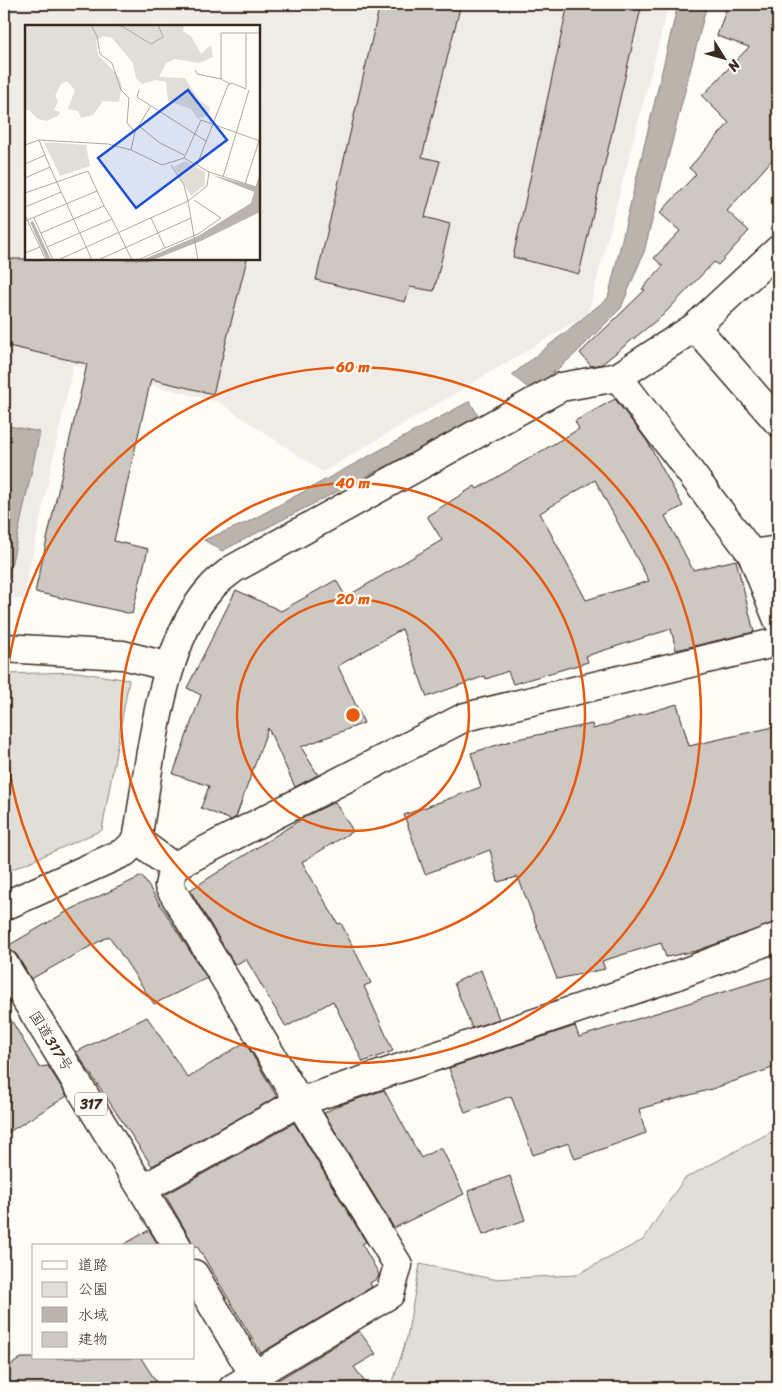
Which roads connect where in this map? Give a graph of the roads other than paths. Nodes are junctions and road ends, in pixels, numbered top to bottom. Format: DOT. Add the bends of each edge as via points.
graph roads {
  1 [pos="778,250"];
  2 [pos="694,327"];
  3 [pos="618,376"];
  4 [pos="778,422"];
  5 [pos="765,552"];
  6 [pos="778,620"];
  7 [pos="778,642"];
  8 [pos="4,648"];
  9 [pos="170,667"];
  10 [pos="137,840"];
  11 [pos="173,867"];
  12 [pos="4,906"];
  13 [pos="778,937"];
  14 [pos="4,964"];
  15 [pos="299,1102"];
  16 [pos="143,1189"];
  17 [pos="176,1244"];
  18 [pos="195,1276"];
  19 [pos="250,1384"];
  1 -- 2 [label="main road"];
  2 -- 3 [label="main road"];
  2 -- 4 [label="main road"];
  3 -- 5 [label="main road"];
  3 -- 9 [label="main road" via="560,387 233,569 212,587 184,630"];
  5 -- 6 [label="main road"];
  7 -- 11 [label="main road" via="465,717"];
  8 -- 9 [label="main road" via="122,656"];
  9 -- 10 [label="main road" via="160,706"];
  10 -- 11 [label="main road"];
  10 -- 12 [label="main road" via="124,852"];
  11 -- 15 [label="main road" via="169,886"];
  13 -- 15 [label="main road" via="675,976"];
  14 -- 16 [label="main road, 国道317号 / 317"];
  15 -- 16 [label="main road"];
  15 -- 19 [label="main road" via="398,1265 390,1294"];
  16 -- 17 [label="main road, 国道317号 / 317"];
  18 -- 19 [label="main road"];
}
